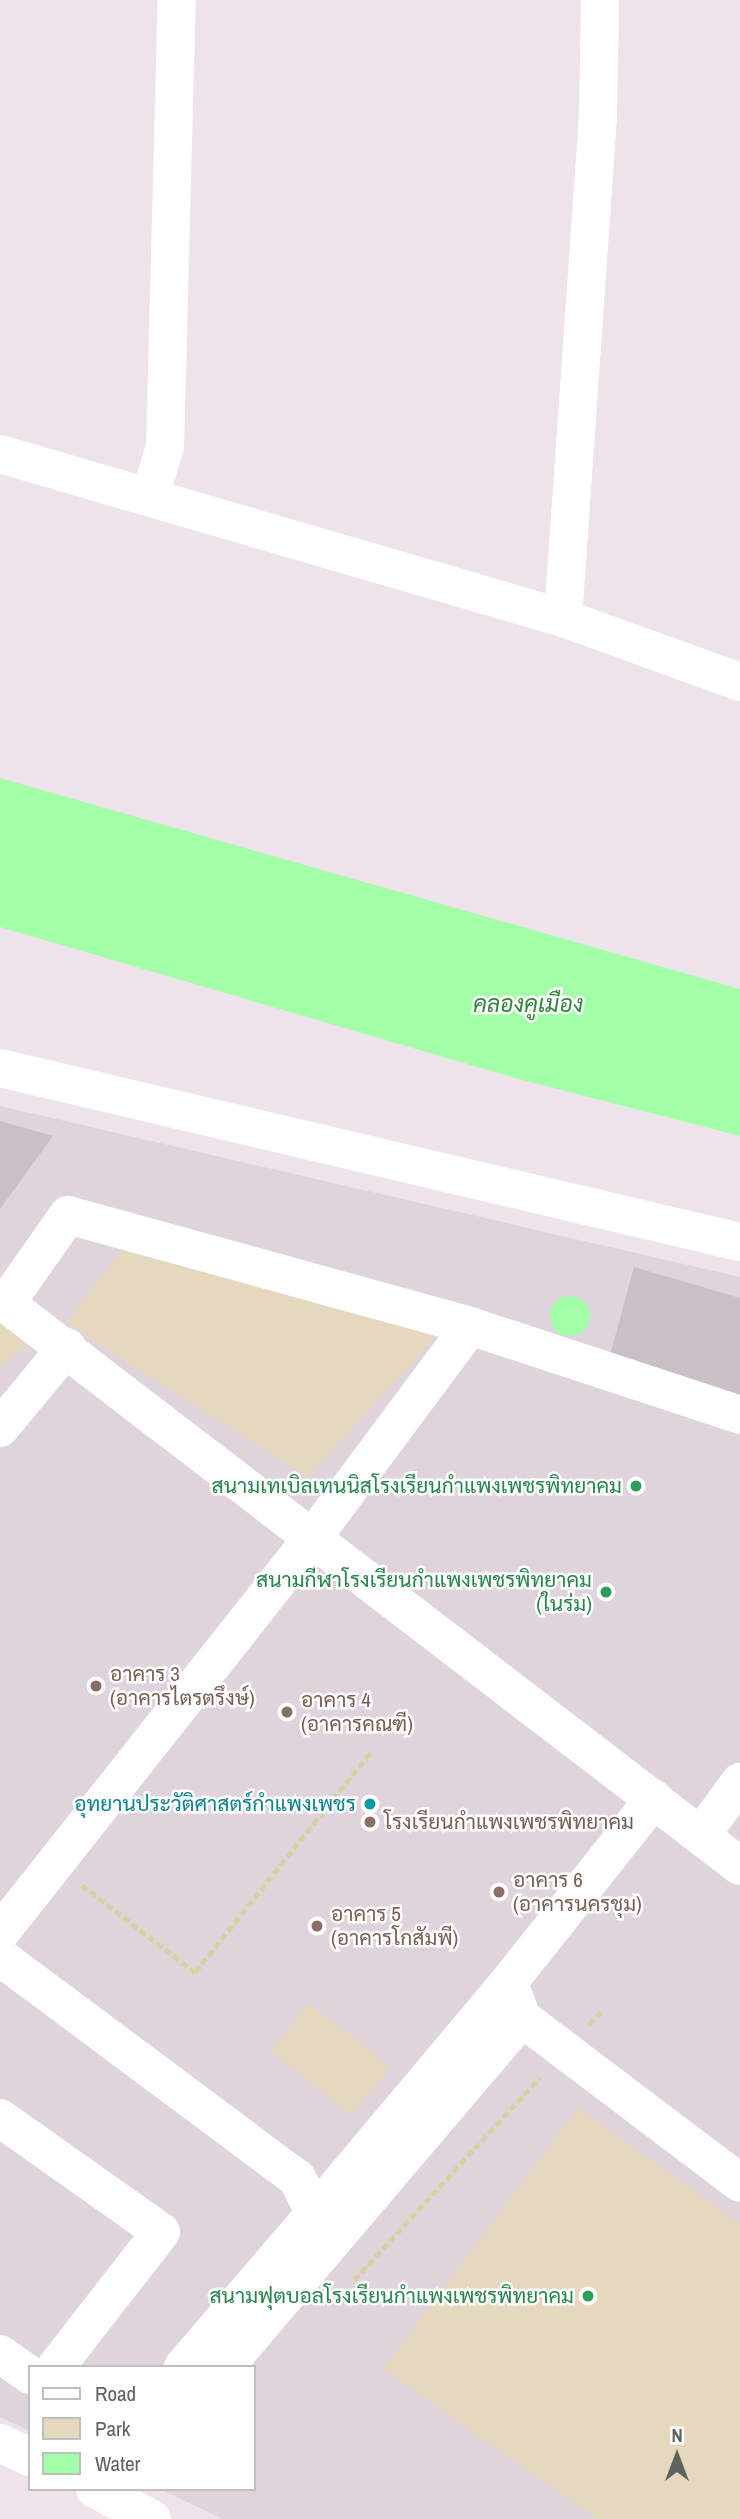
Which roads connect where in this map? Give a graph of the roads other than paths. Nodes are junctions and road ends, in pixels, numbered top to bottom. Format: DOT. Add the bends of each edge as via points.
graph roads {
  1 [pos="177,0"];
  2 [pos="600,0"];
  3 [pos="0,454"];
  4 [pos="150,495"];
  5 [pos="563,618"];
  6 [pos="740,682"];
  7 [pos="0,1068"];
  8 [pos="740,1242"];
  9 [pos="3,1301"];
  10 [pos="470,1326"];
  11 [pos="67,1347"];
  12 [pos="740,1415"];
  13 [pos="0,1428"];
  14 [pos="313,1537"];
  15 [pos="740,1782"];
  16 [pos="654,1799"];
  17 [pos="701,1835"];
  18 [pos="740,1866"];
  19 [pos="2,1956"];
  20 [pos="508,1983"];
  21 [pos="522,2018"];
  22 [pos="0,2118"];
  23 [pos="740,2183"];
  24 [pos="327,2222"];
  25 [pos="0,2354"];
  26 [pos="58,2365"];
  27 [pos="185,2365"];
  28 [pos="226,2365"];
  29 [pos="28,2374"];
  30 [pos="0,2443"];
  31 [pos="28,2456"];
  32 [pos="110,2492"];
  33 [pos="152,2519"];
  1 -- 4 [label="street" via="165,447"];
  2 -- 5 [label="street" via="598,116"];
  3 -- 4 [label="street"];
  4 -- 5 [label="street"];
  5 -- 6 [label="street"];
  7 -- 8 [label="street"];
  9 -- 10 [label="street" via="68,1215"];
  9 -- 11 [label="street"];
  10 -- 12 [label="street"];
  10 -- 14 [label="street"];
  11 -- 13 [label="street"];
  11 -- 14 [label="street"];
  14 -- 16 [label="street"];
  14 -- 19 [label="street"];
  15 -- 17 [label="street"];
  16 -- 17 [label="street"];
  16 -- 20 [label="street"];
  17 -- 18 [label="street"];
  19 -- 24 [label="street" via="297,2178"];
  20 -- 21 [label="street"];
  20 -- 24 [label="street"];
  21 -- 23 [label="street"];
  21 -- 24 [label="street"];
  22 -- 26 [label="street" via="161,2232"];
  24 -- 27 [label="street"];
  24 -- 28 [label="street"];
  25 -- 29 [label="street"];
  30 -- 31 [label="street"];
  32 -- 33 [label="street"];
}
